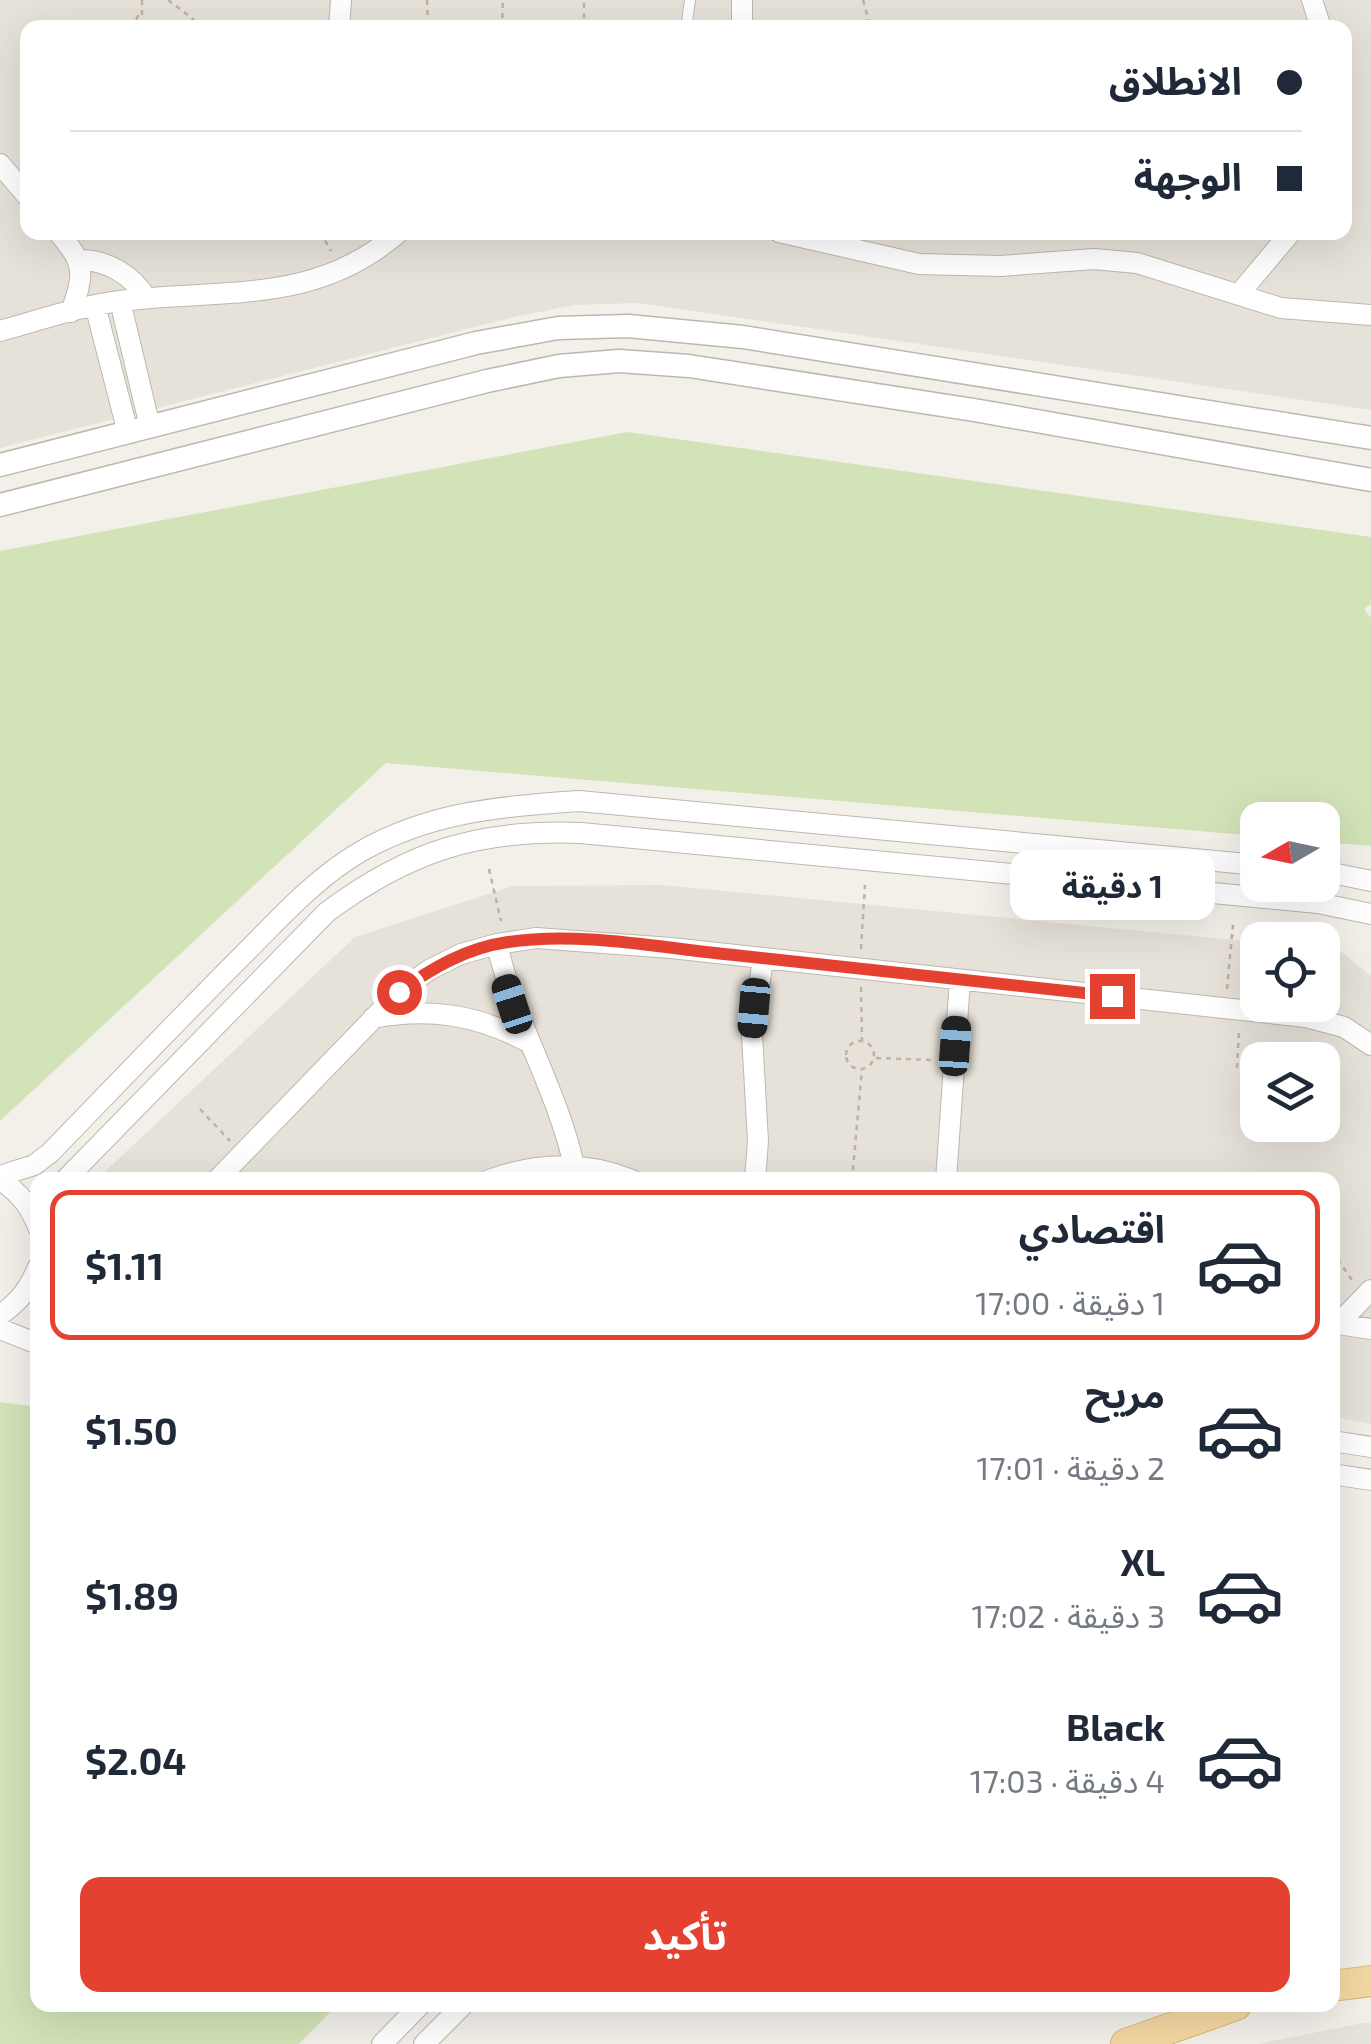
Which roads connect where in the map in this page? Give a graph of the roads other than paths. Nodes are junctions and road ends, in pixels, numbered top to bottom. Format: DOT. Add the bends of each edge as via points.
graph roads {
  1 [pos="0,164"];
  2 [pos="20,188"];
  3 [pos="64,240"];
  4 [pos="390,240"];
  5 [pos="812,240"];
  6 [pos="1284,240"];
  7 [pos="79,260"];
  8 [pos="1239,294"];
  9 [pos="146,298"];
  10 [pos="120,301"];
  11 [pos="95,304"];
  12 [pos="71,312"];
  13 [pos="1371,315"];
  14 [pos="0,330"];
  15 [pos="139,430"];
  16 [pos="1371,438"];
  17 [pos="0,465"];
  18 [pos="1371,480"];
  19 [pos="0,505"];
  20 [pos="1240,863"];
  21 [pos="1340,875"];
  22 [pos="1371,882"];
  23 [pos="1371,914"];
  24 [pos="502,943"];
  25 [pos="764,958"];
  26 [pos="960,980"];
  27 [pos="373,1018"];
  28 [pos="528,1042"];
  29 [pos="1371,1045"];
  30 [pos="574,1166"];
  31 [pos="72,1172"];
  32 [pos="225,1172"];
  33 [pos="518,1172"];
  34 [pos="607,1172"];
  35 [pos="756,1172"];
  36 [pos="947,1172"];
  37 [pos="0,1178"];
  38 [pos="30,1209"];
  39 [pos="30,1282"];
  40 [pos="1367,1294"];
  41 [pos="0,1316"];
  42 [pos="1340,1320"];
  43 [pos="1340,1325"];
  44 [pos="0,1330"];
  45 [pos="1371,1330"];
  46 [pos="30,1341"];
  47 [pos="1340,1442"];
  48 [pos="1371,1446"];
  49 [pos="1340,1475"];
  50 [pos="1371,1480"];
  51 [pos="1371,1982"];
  52 [pos="1340,1985"];
  53 [pos="413,2012"];
  54 [pos="455,2012"];
  55 [pos="1213,2012"];
  56 [pos="382,2044"];
  57 [pos="424,2044"];
  58 [pos="1126,2044"];
  1 -- 2 [label="street"];
  3 -- 7 [label="street"];
  4 -- 9 [label="street" via="343,269 264,292"];
  5 -- 8 [label="street" via="932,265 1094,258 1137,263"];
  6 -- 8 [label="street"];
  7 -- 9 [label="street" via="116,269"];
  7 -- 12 [label="street" via="82,281"];
  8 -- 13 [label="street" via="1303,312"];
  9 -- 10 [label="street"];
  10 -- 11 [label="street"];
  10 -- 15 [label="street"];
  11 -- 12 [label="street"];
  11 -- 15 [label="street"];
  12 -- 14 [label="street"];
  15 -- 16 [label="street" via="476,343 558,328 628,326 743,338"];
  15 -- 17 [label="street"];
  18 -- 19 [label="street" via="955,407 688,366 618,362 559,366 488,382"];
  20 -- 37 [label="street" via="579,801 450,816 359,852 309,890 50,1153"];
  21 -- 22 [label="street"];
  23 -- 31 [label="street" via="1318,903 601,835 490,836 404,863 327,912"];
  24 -- 25 [label="street" via="574,940"];
  24 -- 27 [label="street" via="428,970"];
  24 -- 28 [label="street" via="506,984"];
  25 -- 26 [label="street"];
  25 -- 35 [label="street" via="752,1035"];
  26 -- 29 [label="street" via="1331,1022"];
  26 -- 36 [label="street"];
  27 -- 28 [label="street" via="464,1016"];
  27 -- 32 [label="street"];
  28 -- 30 [label="street" via="553,1094"];
  30 -- 33 [label="street"];
  30 -- 34 [label="street"];
  37 -- 38 [label="street"];
  39 -- 41 [label="street"];
  40 -- 42 [label="street"];
  43 -- 45 [label="street"];
  44 -- 46 [label="street"];
  47 -- 48 [label="street"];
  49 -- 50 [label="street"];
  51 -- 52 [label="main road"];
  53 -- 56 [label="street"];
  54 -- 57 [label="street"];
  55 -- 58 [label="main road"];
}
